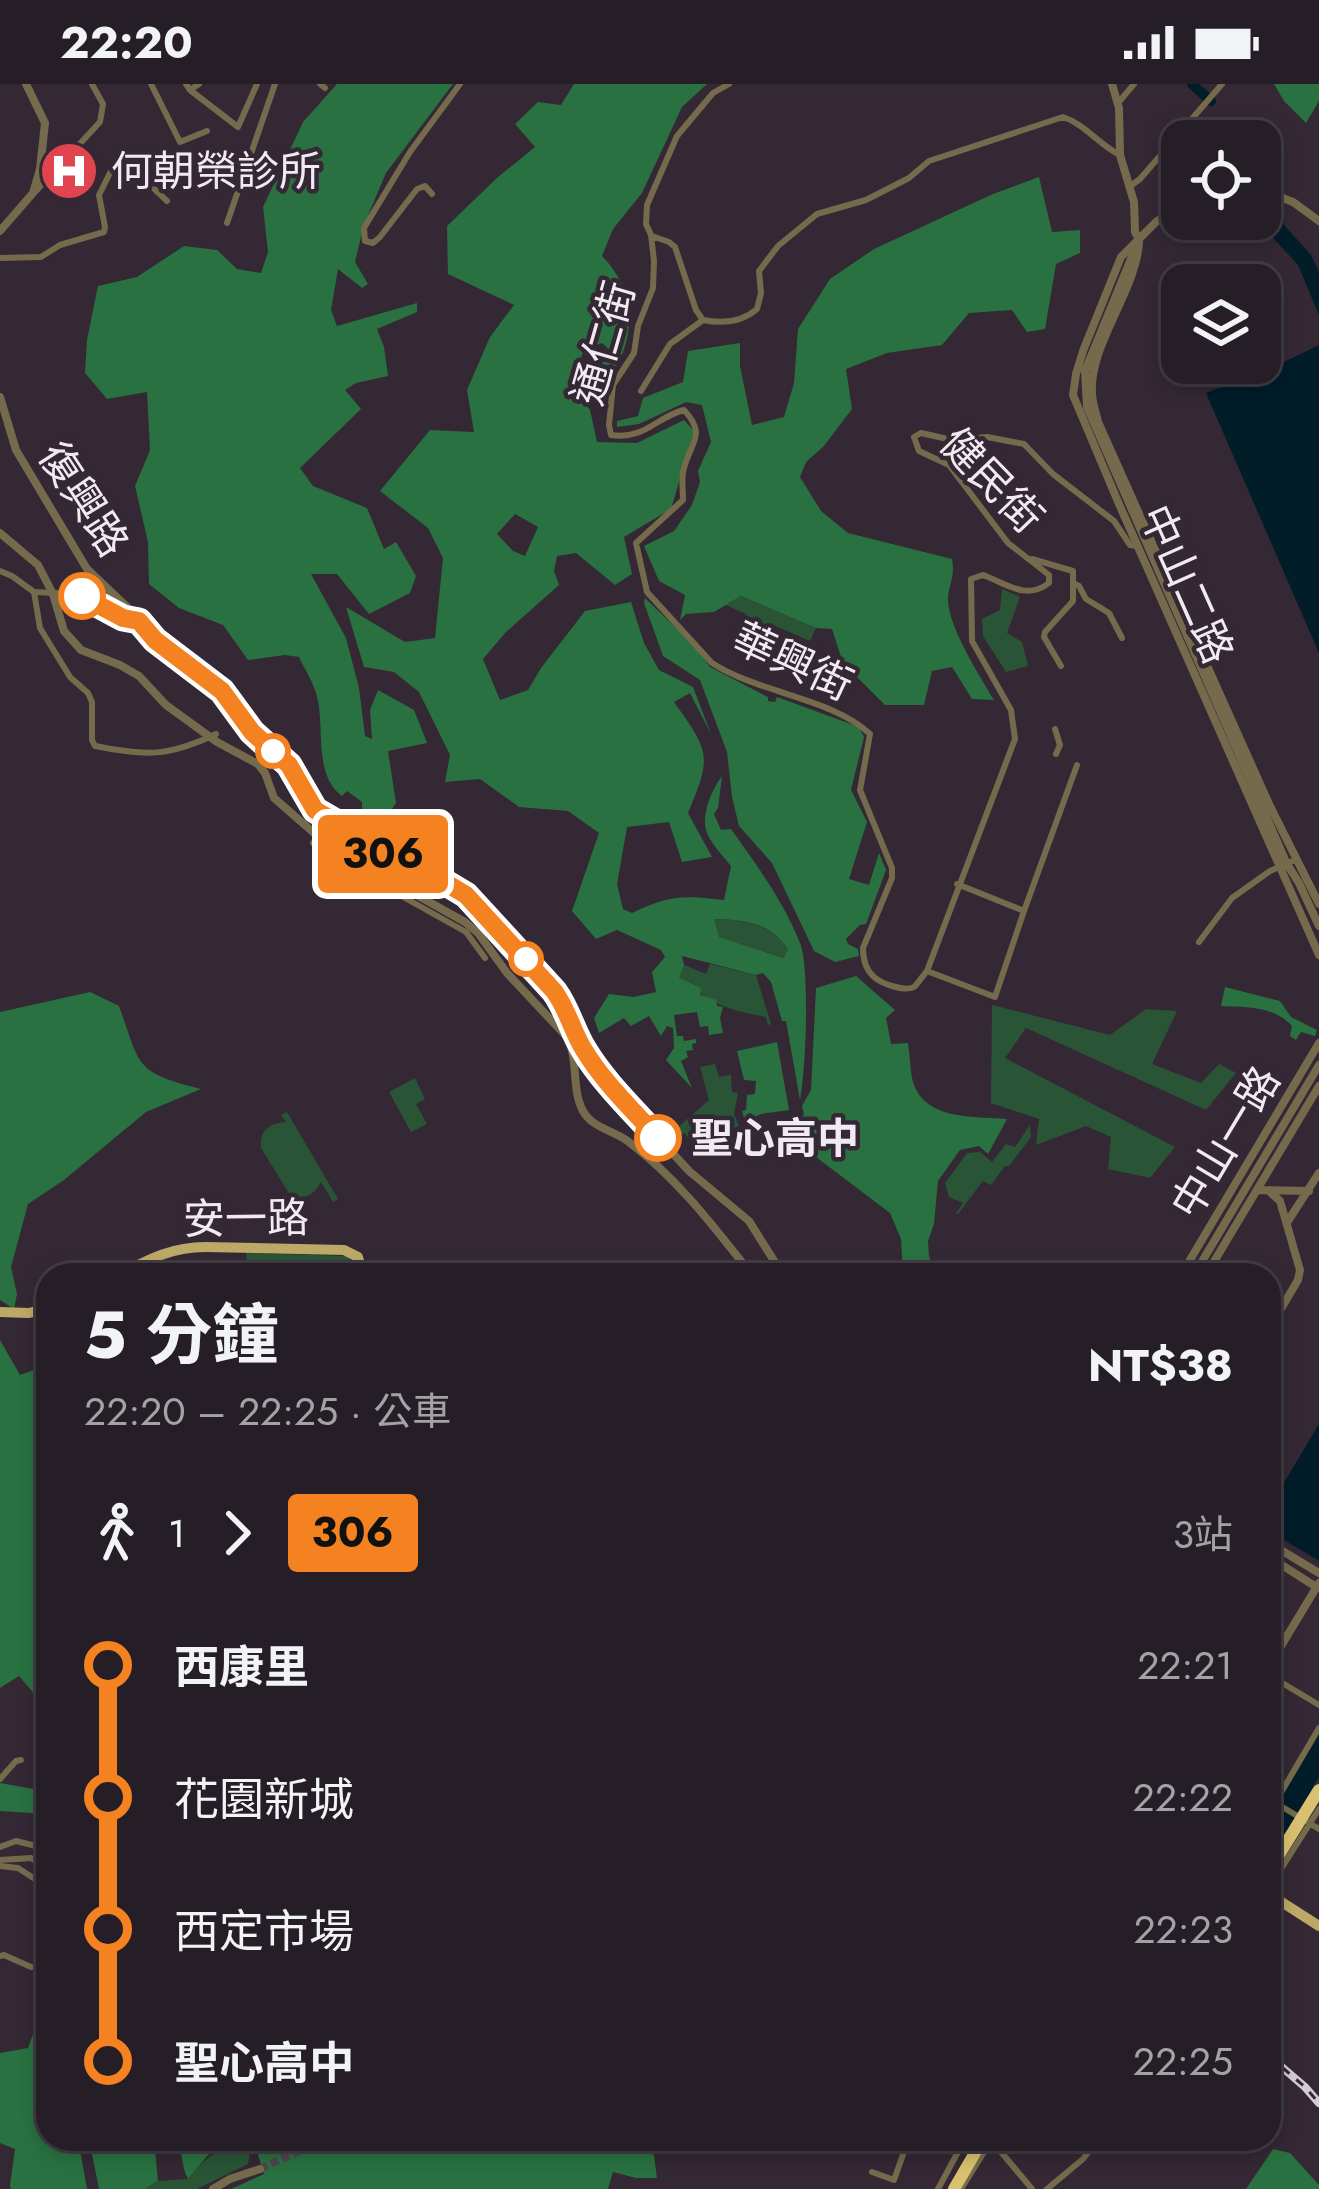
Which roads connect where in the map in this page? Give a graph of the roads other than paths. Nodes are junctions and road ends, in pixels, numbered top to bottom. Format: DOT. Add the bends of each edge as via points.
graph roads {
  1 [pos="26,84"];
  2 [pos="92,84"];
  3 [pos="151,84"];
  4 [pos="199,84"];
  5 [pos="256,84"];
  6 [pos="275,84"];
  7 [pos="460,84"];
  8 [pos="729,84"];
  9 [pos="1112,84"];
  10 [pos="1134,84"];
  11 [pos="1222,84"];
  12 [pos="188,87"];
  13 [pos="1118,103"];
  14 [pos="207,131"];
  15 [pos="1120,155"];
  16 [pos="1129,187"];
  17 [pos="33,193"];
  18 [pos="432,194"];
  19 [pos="1281,197"];
  20 [pos="167,201"];
  21 [pos="1161,219"];
  22 [pos="1319,221"];
  23 [pos="227,223"];
  24 [pos="0,231"];
  25 [pos="651,236"];
  26 [pos="1139,239"];
  27 [pos="0,259"];
  28 [pos="703,320"];
  29 [pos="641,391"];
  30 [pos="0,397"];
  31 [pos="0,533"];
  32 [pos="1146,545"];
  33 [pos="1023,557"];
  34 [pos="0,571"];
  35 [pos="1075,584"];
  36 [pos="34,592"];
  37 [pos="647,592"];
  38 [pos="54,594"];
  39 [pos="139,621"];
  40 [pos="1122,638"];
  41 [pos="1061,667"];
  42 [pos="1055,729"];
  43 [pos="216,734"];
  44 [pos="1056,754"];
  45 [pos="1077,765"];
  46 [pos="333,820"];
  47 [pos="1287,863"];
  48 [pos="957,884"];
  49 [pos="1319,904"];
  50 [pos="1024,911"];
  51 [pos="489,918"];
  52 [pos="1319,926"];
  53 [pos="469,937"];
  54 [pos="1198,941"];
  55 [pos="1319,955"];
  56 [pos="485,958"];
  57 [pos="927,971"];
  58 [pos="1319,1043"];
  59 [pos="1319,1065"];
  60 [pos="1300,1075"];
  61 [pos="1317,1085"];
  62 [pos="1319,1174"];
  63 [pos="1257,1190"];
  64 [pos="1309,1191"];
  65 [pos="1270,1192"];
  66 [pos="1287,1222"];
  67 [pos="141,1263"];
  68 [pos="360,1263"];
  69 [pos="742,1263"];
  70 [pos="775,1263"];
  71 [pos="1193,1263"];
  72 [pos="1195,1263"];
  73 [pos="1213,1263"];
  74 [pos="1281,1308"];
  75 [pos="36,1311"];
  76 [pos="0,1312"];
  77 [pos="1281,1553"];
  78 [pos="1281,1563"];
  79 [pos="1318,1582"];
  80 [pos="1281,1646"];
  81 [pos="1281,1676"];
  82 [pos="1319,1705"];
  83 [pos="1319,1728"];
  84 [pos="21,1760"];
  85 [pos="0,1779"];
  86 [pos="1281,1787"];
  87 [pos="1319,1789"];
  88 [pos="1281,1806"];
  89 [pos="1319,1809"];
  90 [pos="1298,1816"];
  91 [pos="1310,1823"];
  92 [pos="1319,1829"];
  93 [pos="36,1846"];
  94 [pos="0,1847"];
  95 [pos="1281,1848"];
  96 [pos="1281,1851"];
  97 [pos="36,1861"];
  98 [pos="0,1863"];
  99 [pos="1281,1871"];
  100 [pos="35,1879"];
  101 [pos="1281,1899"];
  102 [pos="1319,1926"];
  103 [pos="0,1956"];
  104 [pos="31,1967"];
  105 [pos="904,2151"];
  106 [pos="972,2151"];
  107 [pos="991,2151"];
  108 [pos="1089,2151"];
  109 [pos="260,2169"];
  110 [pos="872,2172"];
  111 [pos="213,2189"];
  112 [pos="950,2189"];
  113 [pos="1032,2189"];
  114 [pos="1048,2189"];
  1 -- 17 [label="street" via="46,131"];
  2 -- 17 [label="street" via="103,104 100,122"];
  3 -- 14 [label="street" via="180,142"];
  4 -- 12 [label="street"];
  5 -- 12 [label="street" via="238,127"];
  6 -- 23 [label="street"];
  7 -- 18 [label="street" via="364,228 365,241 380,238 417,188"];
  8 -- 25 [label="street" via="706,100 670,148 647,205"];
  9 -- 13 [label="street"];
  10 -- 13 [label="street"];
  11 -- 16 [label="street"];
  13 -- 15 [label="street"];
  15 -- 16 [label="street"];
  15 -- 28 [label="street" via="1063,117 929,161 866,200 817,214 778,246 759,272 754,314"];
  16 -- 26 [label="street"];
  17 -- 24 [label="street"];
  19 -- 22 [label="street"];
  20 -- 27 [label="street" via="112,169 99,195 104,232 41,257"];
  21 -- 26 [label="street, 中山二路"];
  25 -- 28 [label="street, 通仁街" via="675,248"];
  25 -- 37 [label="street, 通仁街" via="653,288 634,353 613,386 608,425 611,435 630,436 684,410 697,432 682,473 683,500 636,543"];
  26 -- 32 [label="street, 中山二路" via="1091,389"];
  26 -- 32 [label="street, 中山二路" via="1121,256 1073,395"];
  28 -- 29 [label="street" via="670,344"];
  30 -- 39 [label="street, 復興路" via="16,450 50,510 87,569"];
  31 -- 38 [label="street" via="38,565"];
  32 -- 33 [label="street, 健民街" via="1130,545 1114,521 1024,444 917,433 919,451 949,465"];
  32 -- 47 [label="street, 中山二路"];
  32 -- 47 [label="street, 中山二路" via="1269,804"];
  33 -- 35 [label="street" via="1073,572"];
  33 -- 48 [label="street, 健民街" via="1049,575 1044,589 971,579 972,641 1011,710 1015,739"];
  34 -- 36 [label="street"];
  35 -- 40 [label="street"];
  35 -- 41 [label="street" via="1073,601 1045,632"];
  36 -- 38 [label="street"];
  36 -- 43 [label="street" via="40,628 92,702 95,746 156,754"];
  37 -- 57 [label="street, 華興街" via="712,663 870,734 860,790 892,878 862,954 874,977 898,987 915,986"];
  38 -- 39 [label="street" via="82,596"];
  38 -- 69 [label="street, bridge" via="63,629 81,650 139,676 166,705 258,764 274,798 329,846 478,933 567,1037 583,1113 651,1159"];
  39 -- 46 [label="street, 復興路" via="222,691 289,765 312,807"];
  42 -- 44 [label="street"];
  45 -- 50 [label="street"];
  46 -- 51 [label="street, 復興路" via="402,868 454,887"];
  46 -- 53 [label="street, bridge" via="313,843 319,850"];
  47 -- 49 [label="street, 中山二路"];
  47 -- 52 [label="street, 中山二路"];
  47 -- 54 [label="street" via="1232,898"];
  47 -- 55 [label="street, 中山二路"];
  48 -- 50 [label="street"];
  48 -- 57 [label="street"];
  50 -- 57 [label="street" via="995,997"];
  51 -- 53 [label="street, bridge"];
  51 -- 70 [label="street, 復興路" via="566,1007 609,1084 689,1171 749,1221"];
  53 -- 56 [label="street"];
  58 -- 60 [label="street, 中山一路"];
  59 -- 61 [label="street, 中山一路"];
  60 -- 61 [label="street"];
  60 -- 71 [label="street, 中山一路"];
  61 -- 63 [label="street, 中山一路"];
  61 -- 72 [label="street, 中山一路"];
  62 -- 64 [label="street"];
  63 -- 65 [label="street"];
  63 -- 73 [label="street, 中山一路"];
  64 -- 65 [label="street"];
  64 -- 66 [label="street"];
  65 -- 66 [label="street"];
  66 -- 74 [label="street" via="1300,1274"];
  67 -- 68 [label="main road, 安一路" via="183,1247 344,1250"];
  75 -- 76 [label="main road"];
  77 -- 79 [label="street"];
  78 -- 79 [label="street"];
  79 -- 80 [label="street"];
  81 -- 82 [label="street"];
  83 -- 86 [label="street"];
  84 -- 85 [label="street"];
  87 -- 90 [label="street"];
  87 -- 96 [label="highway, bridge"];
  88 -- 90 [label="street"];
  89 -- 91 [label="street"];
  90 -- 91 [label="street"];
  90 -- 95 [label="street"];
  91 -- 92 [label="street"];
  91 -- 99 [label="street"];
  93 -- 94 [label="street"];
  97 -- 98 [label="street"];
  98 -- 100 [label="street"];
  101 -- 102 [label="main road"];
  103 -- 104 [label="street"];
  105 -- 110 [label="street" via="893,2180"];
  106 -- 112 [label="highway"];
  107 -- 113 [label="street"];
  108 -- 114 [label="street"];
  109 -- 111 [label="street"];
}
